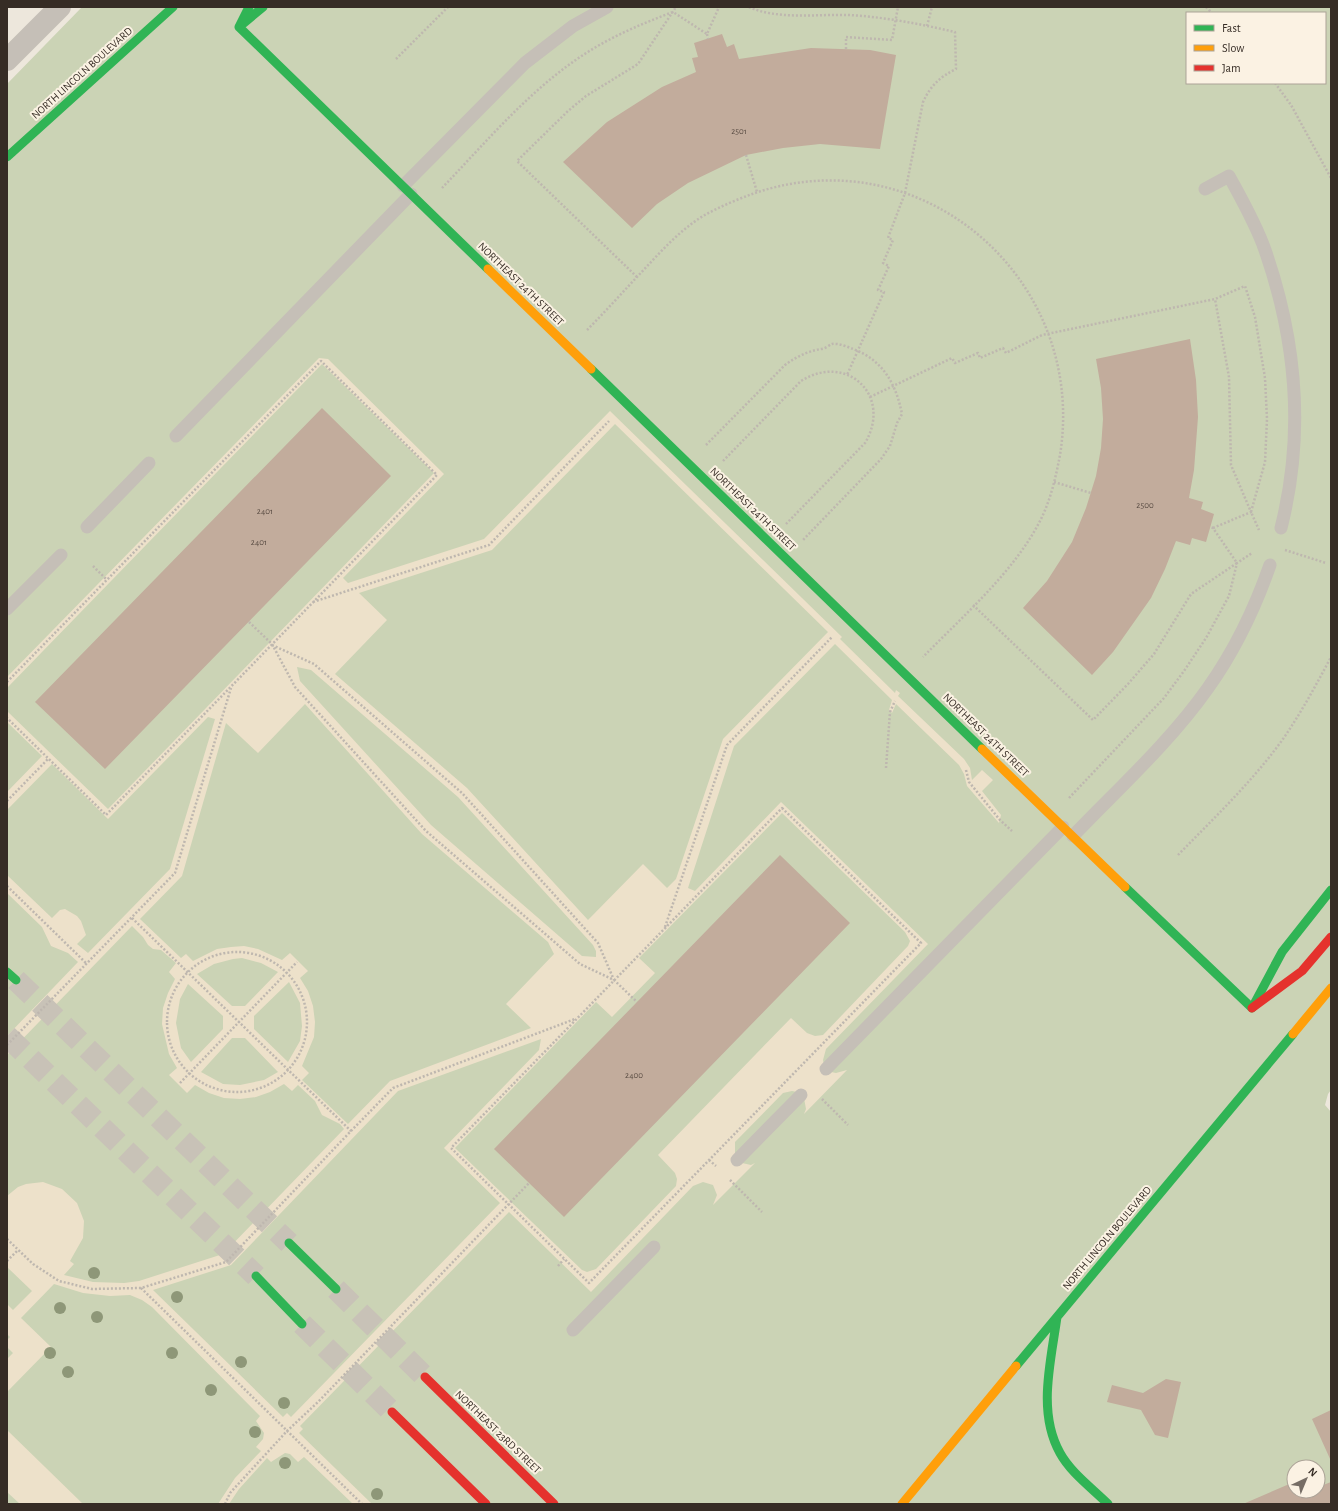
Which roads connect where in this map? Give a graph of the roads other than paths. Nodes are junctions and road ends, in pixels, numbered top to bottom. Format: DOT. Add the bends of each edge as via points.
graph roads {
  1 [pos="60,7"];
  2 [pos="174,7"];
  3 [pos="249,7"];
  4 [pos="263,7"];
  5 [pos="607,7"];
  6 [pos="239,27"];
  7 [pos="7,60"];
  8 [pos="7,157"];
  9 [pos="1205,189"];
  10 [pos="407,190"];
  11 [pos="176,436"];
  12 [pos="150,463"];
  13 [pos="87,528"];
  14 [pos="1281,528"];
  15 [pos="61,554"];
  16 [pos="1270,566"];
  17 [pos="7,609"];
  18 [pos="1068,831"];
  19 [pos="1331,890"];
  20 [pos="1331,937"];
  21 [pos="7,972"];
  22 [pos="16,980"];
  23 [pos="1331,988"];
  24 [pos="1252,1008"];
  25 [pos="826,1069"];
  26 [pos="801,1094"];
  27 [pos="737,1160"];
  28 [pos="289,1243"];
  29 [pos="654,1247"];
  30 [pos="256,1276"];
  31 [pos="336,1289"];
  32 [pos="1057,1317"];
  33 [pos="302,1324"];
  34 [pos="573,1330"];
  35 [pos="425,1377"];
  36 [pos="392,1412"];
  37 [pos="486,1504"];
  38 [pos="554,1504"];
  39 [pos="902,1504"];
  40 [pos="1108,1504"];
  1 -- 7 [label="street"];
  2 -- 8 [label="main road, NORTH LINCOLN BOULEVARD"];
  3 -- 6 [label="main road"];
  4 -- 6 [label="main road"];
  5 -- 10 [label="lane" via="573,26 525,63"];
  6 -- 10 [label="main road, NORTHEAST 24TH STREET"];
  9 -- 14 [label="lane" via="1229,176 1247,209 1265,249 1291,351 1296,404 1295,450"];
  10 -- 11 [label="lane"];
  10 -- 18 [label="main road, NORTHEAST 24TH STREET"];
  12 -- 13 [label="lane"];
  15 -- 17 [label="lane"];
  16 -- 18 [label="lane" via="1238,640 1208,688 1172,733"];
  18 -- 24 [label="main road, NORTHEAST 24TH STREET"];
  18 -- 25 [label="lane"];
  19 -- 24 [label="main road" via="1282,952"];
  20 -- 24 [label="main road" via="1302,971"];
  21 -- 22 [label="main road"];
  23 -- 32 [label="main road, NORTH LINCOLN BOULEVARD"];
  26 -- 27 [label="lane"];
  28 -- 31 [label="main road"];
  29 -- 34 [label="lane"];
  30 -- 33 [label="main road"];
  32 -- 39 [label="main road, NORTH LINCOLN BOULEVARD"];
  32 -- 40 [label="main road" via="1046,1397 1052,1437 1068,1464"];
  35 -- 38 [label="main road, NORTHEAST 23RD STREET"];
  36 -- 37 [label="main road"];
}
